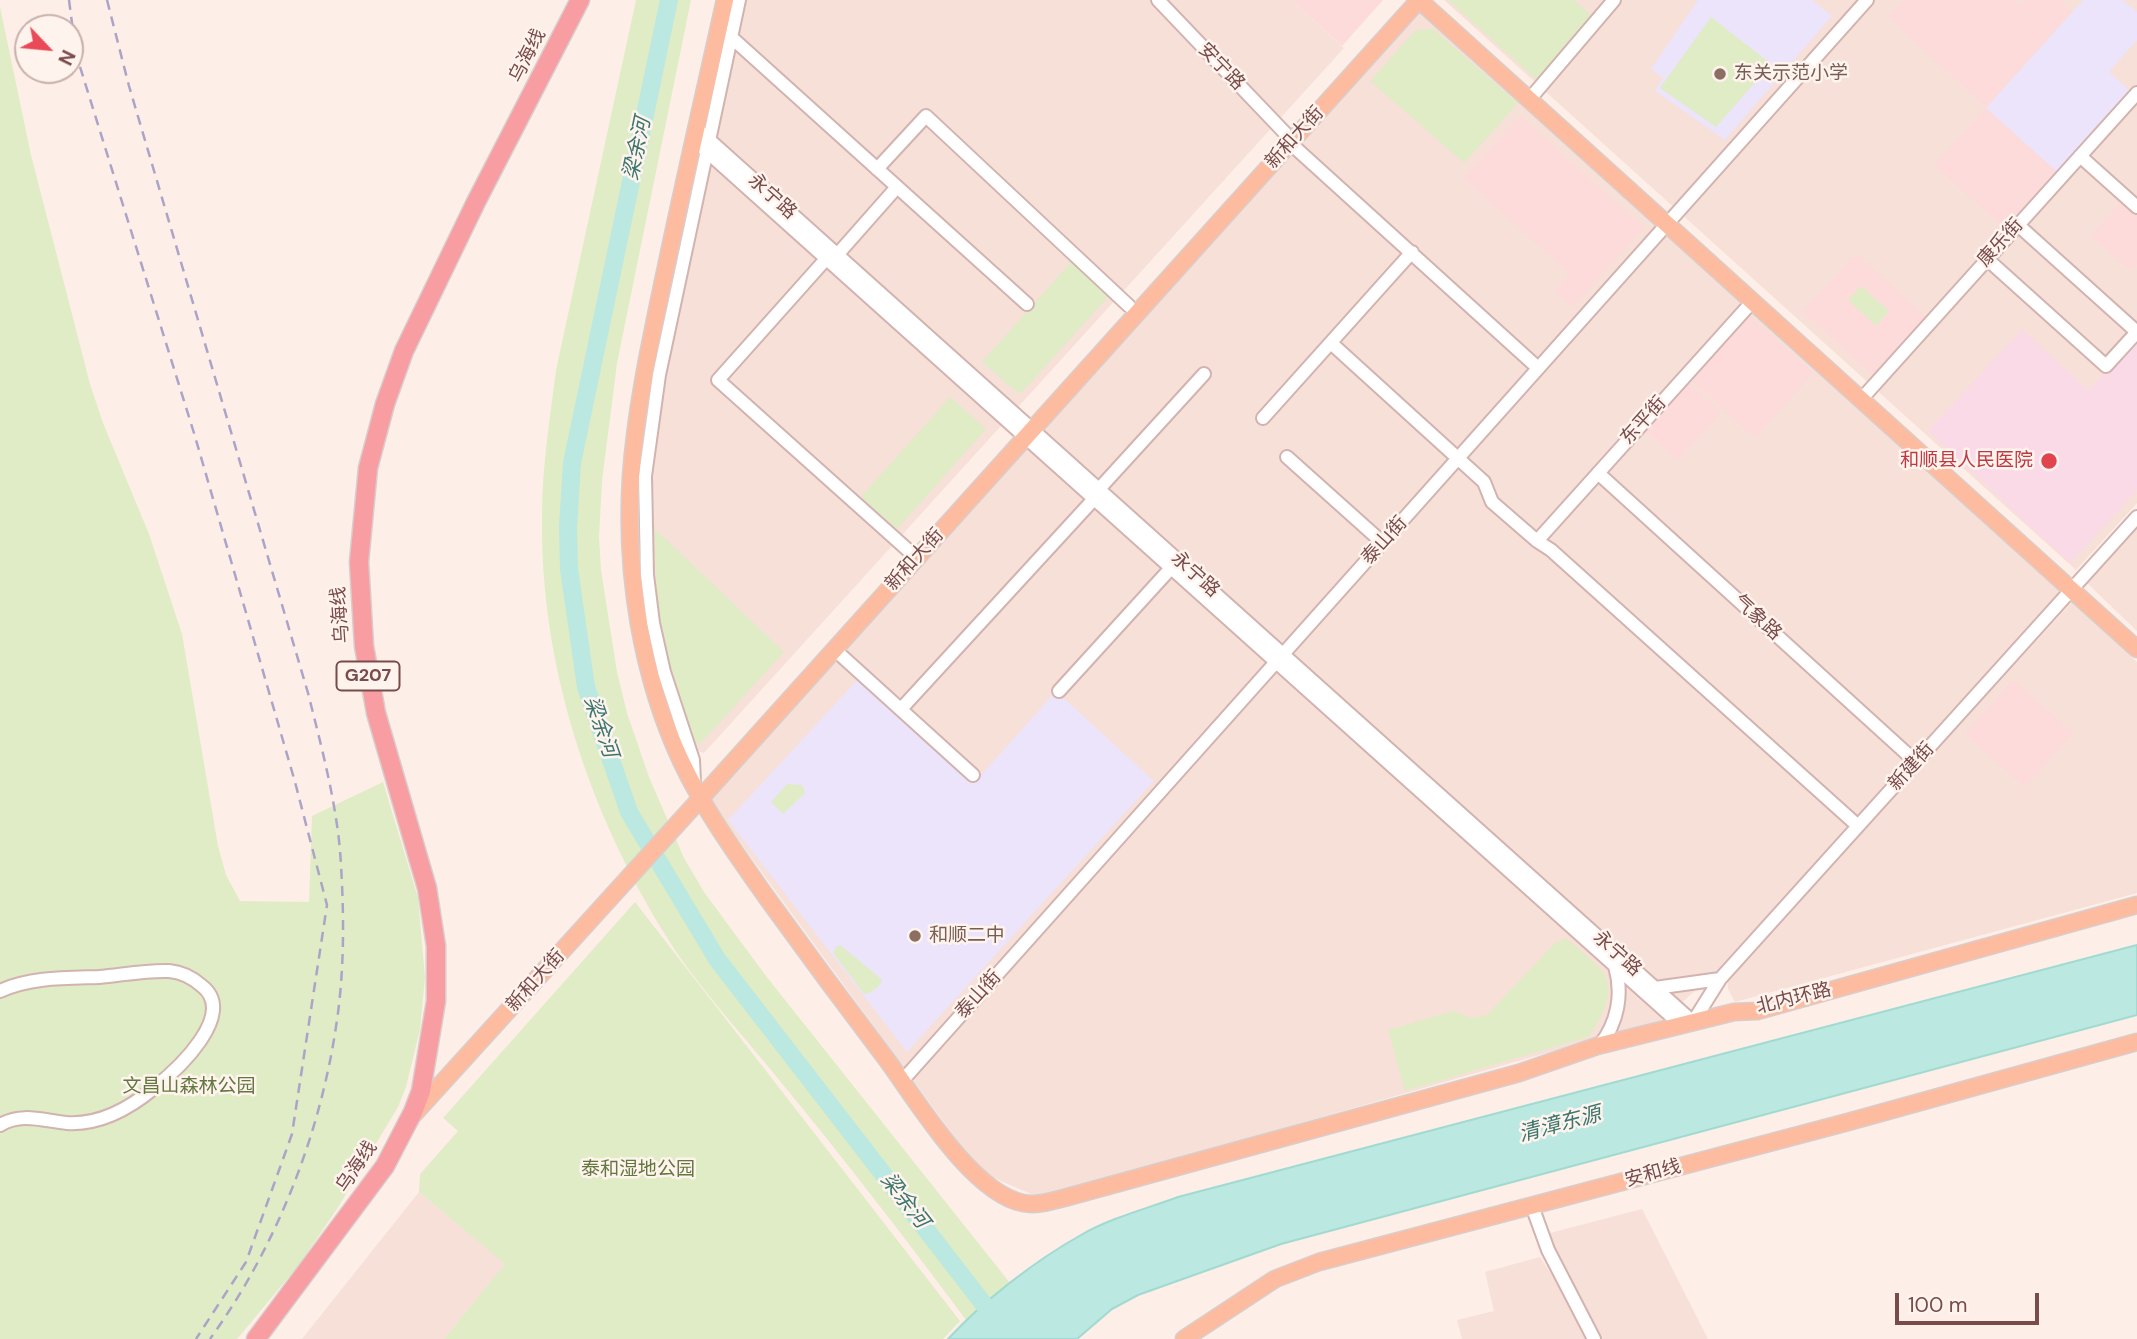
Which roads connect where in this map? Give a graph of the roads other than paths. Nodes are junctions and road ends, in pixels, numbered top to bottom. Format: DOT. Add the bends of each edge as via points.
graph roads {
  1 [pos="580,0"];
  2 [pos="725,0"];
  3 [pos="739,0"];
  4 [pos="1158,0"];
  5 [pos="1405,0"];
  6 [pos="1419,0"];
  7 [pos="1431,0"];
  8 [pos="1614,0"];
  9 [pos="1867,0"];
  10 [pos="731,37"];
  11 [pos="2137,93"];
  12 [pos="1534,94"];
  13 [pos="1288,138"];
  14 [pos="701,139"];
  15 [pos="2080,156"];
  16 [pos="877,169"];
  17 [pos="897,187"];
  18 [pos="2137,207"];
  19 [pos="1669,221"];
  20 [pos="2018,225"];
  21 [pos="1412,252"];
  22 [pos="832,257"];
  23 [pos="1987,259"];
  24 [pos="1752,302"];
  25 [pos="1027,304"];
  26 [pos="1129,306"];
  27 [pos="2137,332"];
  28 [pos="1331,343"];
  29 [pos="1538,368"];
  30 [pos="1204,374"];
  31 [pos="1866,394"];
  32 [pos="1263,418"];
  33 [pos="1025,430"];
  34 [pos="1287,457"];
  35 [pos="1458,458"];
  36 [pos="1598,473"];
  37 [pos="1097,494"];
  38 [pos="2137,517"];
  39 [pos="1536,541"];
  40 [pos="1383,543"];
  41 [pos="909,551"];
  42 [pos="1171,568"];
  43 [pos="2074,587"];
  44 [pos="2137,638"];
  45 [pos="835,649"];
  46 [pos="2137,649"];
  47 [pos="1280,659"];
  48 [pos="1059,691"];
  49 [pos="901,709"];
  50 [pos="1916,762"];
  51 [pos="973,775"];
  52 [pos="698,794"];
  53 [pos="1858,827"];
  54 [pos="625,875"];
  55 [pos="2137,894"];
  56 [pos="2137,905"];
  57 [pos="1615,966"];
  58 [pos="1720,979"];
  59 [pos="1655,988"];
  60 [pos="0,991"];
  61 [pos="1734,1012"];
  62 [pos="1687,1023"];
  63 [pos="2137,1042"];
  64 [pos="1600,1045"];
  65 [pos="902,1081"];
  66 [pos="421,1091"];
  67 [pos="410,1118"];
  68 [pos="0,1125"];
  69 [pos="1532,1206"];
  70 [pos="256,1339"];
  71 [pos="1184,1339"];
  72 [pos="1594,1339"];
  1 -- 66 [label="highway, 乌海线 / G207" via="404,351 369,468 359,562 364,646 376,713 427,888 436,946 436,1001"];
  2 -- 14 [label="main road"];
  3 -- 10 [label="street"];
  4 -- 13 [label="street, 安宁路"];
  5 -- 13 [label="main road, 新和大街"];
  6 -- 13 [label="main road, 新和大街"];
  6 -- 19 [label="main road"];
  7 -- 12 [label="main road"];
  8 -- 12 [label="street"];
  9 -- 19 [label="street, 泰山街"];
  10 -- 14 [label="street"];
  10 -- 16 [label="street"];
  11 -- 15 [label="street, 康乐街"];
  12 -- 19 [label="main road"];
  13 -- 21 [label="street, 安宁路"];
  13 -- 26 [label="main road, 新和大街"];
  13 -- 33 [label="main road, 新和大街"];
  14 -- 22 [label="street, 永宁路"];
  14 -- 52 [label="main road" via="661,293 631,474 635,581 646,651 663,718"];
  15 -- 18 [label="street"];
  15 -- 20 [label="street, 康乐街"];
  16 -- 17 [label="street"];
  16 -- 26 [label="street" via="926,116"];
  17 -- 22 [label="street"];
  17 -- 25 [label="street"];
  19 -- 24 [label="main road"];
  19 -- 29 [label="street, 泰山街"];
  19 -- 31 [label="main road"];
  20 -- 23 [label="street, 康乐街"];
  20 -- 27 [label="street"];
  21 -- 28 [label="street"];
  21 -- 29 [label="street, 安宁路"];
  22 -- 33 [label="street, 永宁路"];
  22 -- 41 [label="street" via="718,380"];
  23 -- 27 [label="street" via="2106,366"];
  23 -- 31 [label="street, 康乐街"];
  24 -- 36 [label="street, 东平街"];
  24 -- 43 [label="main road"];
  26 -- 33 [label="main road, 新和大街"];
  28 -- 32 [label="street"];
  28 -- 35 [label="street"];
  29 -- 35 [label="street, 泰山街"];
  30 -- 37 [label="street"];
  31 -- 43 [label="main road"];
  33 -- 37 [label="street, 永宁路"];
  33 -- 41 [label="main road, 新和大街"];
  33 -- 45 [label="main road, 新和大街"];
  34 -- 40 [label="street"];
  35 -- 39 [label="street" via="1484,482 1492,502"];
  35 -- 40 [label="street, 泰山街"];
  36 -- 39 [label="street, 东平街"];
  36 -- 50 [label="street, 气象路"];
  37 -- 42 [label="street, 永宁路"];
  37 -- 47 [label="street, 永宁路"];
  37 -- 49 [label="street"];
  38 -- 43 [label="street, 新建街"];
  39 -- 53 [label="street"];
  40 -- 47 [label="street, 泰山街"];
  41 -- 52 [label="main road, 新和大街"];
  42 -- 47 [label="street, 永宁路"];
  42 -- 48 [label="street"];
  43 -- 44 [label="main road"];
  43 -- 46 [label="main road"];
  43 -- 50 [label="street, 新建街"];
  45 -- 49 [label="street"];
  45 -- 52 [label="main road, 新和大街"];
  47 -- 57 [label="street, 永宁路"];
  47 -- 59 [label="street, 永宁路"];
  47 -- 65 [label="street, 泰山街"];
  49 -- 51 [label="street"];
  50 -- 53 [label="street, 新建街"];
  52 -- 54 [label="main road, 新和大街"];
  52 -- 65 [label="main road" via="732,849"];
  53 -- 58 [label="street, 新建街"];
  54 -- 66 [label="main road, 新和大街"];
  54 -- 67 [label="main road, 新和大街"];
  55 -- 61 [label="main road, 北内环路" via="1757,1000"];
  56 -- 61 [label="main road, 北内环路" via="1756,1011"];
  57 -- 62 [label="street, 永宁路"];
  57 -- 64 [label="street" via="1618,1008"];
  58 -- 59 [label="street"];
  58 -- 62 [label="street, 新建街"];
  59 -- 62 [label="street, 永宁路"];
  60 -- 68 [label="street" via="30,981 170,971 192,978 207,990 213,1006 208,1027 191,1053 134,1103 91,1121 27,1117"];
  61 -- 62 [label="main road"];
  62 -- 64 [label="main road"];
  63 -- 69 [label="main road, 安和线"];
  64 -- 65 [label="main road" via="1519,1073 1035,1204 1007,1198 987,1186"];
  66 -- 67 [label="highway, 乌海线 / G207"];
  67 -- 70 [label="highway, 乌海线 / G207" via="379,1174"];
  69 -- 71 [label="main road, 安和线" via="1295,1270"];
  69 -- 72 [label="street" via="1548,1250"];
}
